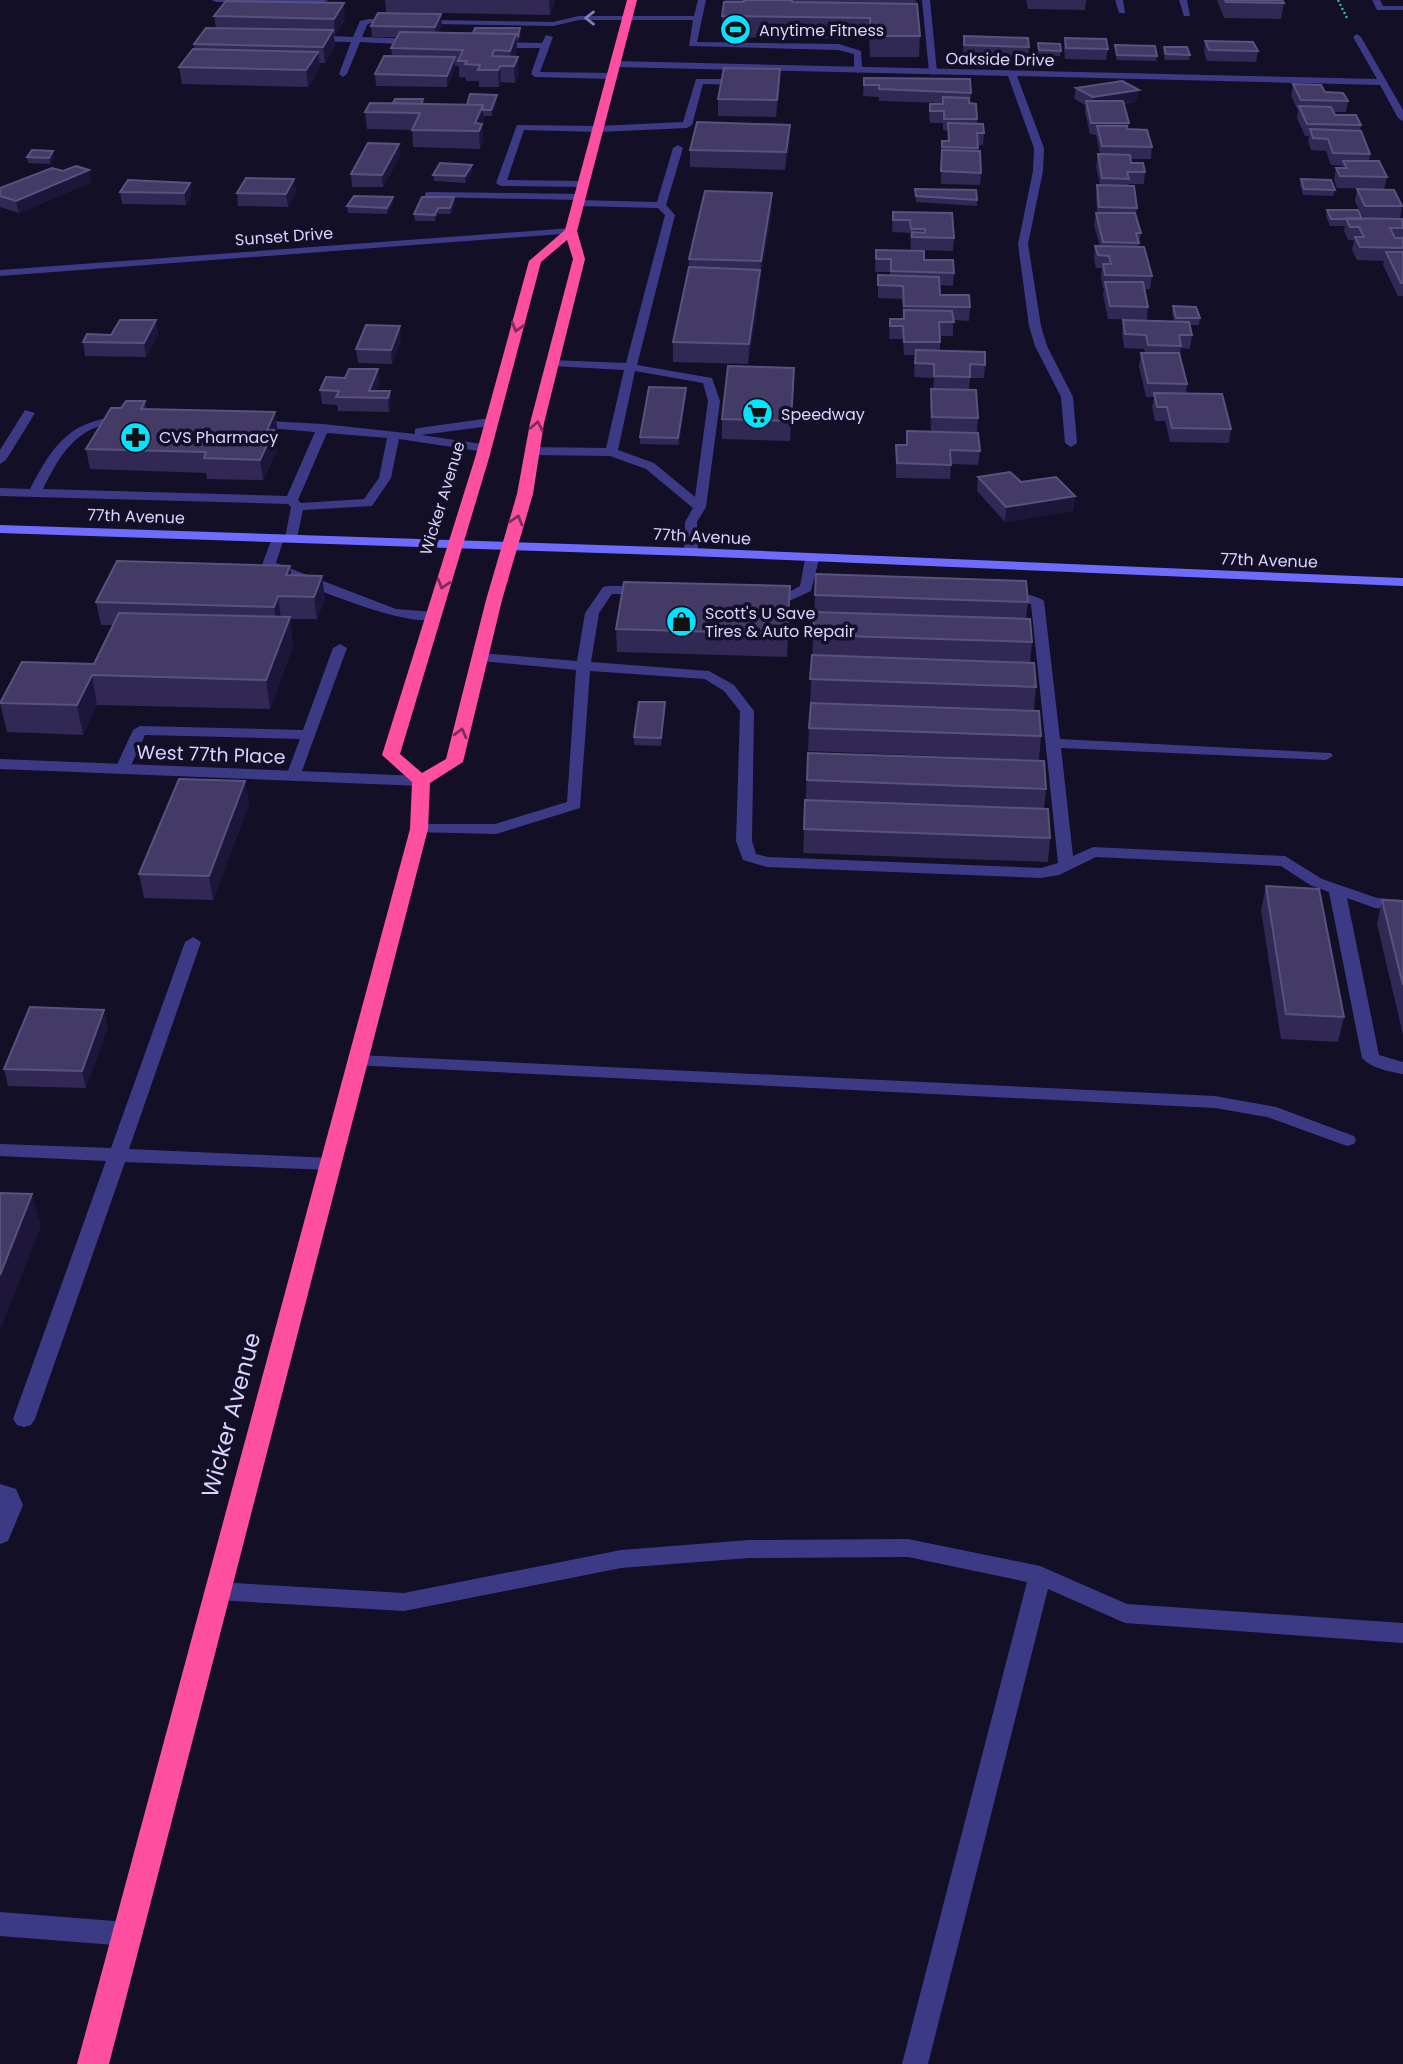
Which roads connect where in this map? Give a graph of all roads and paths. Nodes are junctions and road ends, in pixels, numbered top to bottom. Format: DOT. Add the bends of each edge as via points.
graph roads {
  1 [pos="216,0"];
  2 [pos="324,0"];
  3 [pos="632,0"];
  4 [pos="702,0"];
  5 [pos="926,0"];
  6 [pos="1119,0"];
  7 [pos="1183,0"];
  8 [pos="1376,0"];
  9 [pos="1403,8"];
  10 [pos="1122,12"];
  11 [pos="1187,14"];
  12 [pos="699,18"];
  13 [pos="553,24"];
  14 [pos="626,24"];
  15 [pos="584,29"];
  16 [pos="611,29"];
  17 [pos="1357,37"];
  18 [pos="297,38"];
  19 [pos="356,40"];
  20 [pos="424,43"];
  21 [pos="478,44"];
  22 [pos="545,46"];
  23 [pos="614,70"];
  24 [pos="858,70"];
  25 [pos="933,72"];
  26 [pos="1012,74"];
  27 [pos="343,75"];
  28 [pos="765,75"];
  29 [pos="1383,82"];
  30 [pos="525,115"];
  31 [pos="588,117"];
  32 [pos="1403,118"];
  33 [pos="599,123"];
  34 [pos="520,127"];
  35 [pos="678,148"];
  36 [pos="428,195"];
  37 [pos="580,195"];
  38 [pos="661,205"];
  39 [pos="570,231"];
  40 [pos="0,272"];
  41 [pos="552,363"];
  42 [pos="631,367"];
  43 [pos="29,413"];
  44 [pos="136,420"];
  45 [pos="490,422"];
  46 [pos="243,423"];
  47 [pos="323,428"];
  48 [pos="394,435"];
  49 [pos="1071,443"];
  50 [pos="485,448"];
  51 [pos="533,451"];
  52 [pos="611,452"];
  53 [pos="0,460"];
  54 [pos="0,492"];
  55 [pos="35,492"];
  56 [pos="295,504"];
  57 [pos="700,507"];
  58 [pos="0,529"];
  59 [pos="285,538"];
  60 [pos="454,544"];
  61 [pos="509,546"];
  62 [pos="691,552"];
  63 [pos="812,559"];
  64 [pos="1403,582"];
  65 [pos="658,591"];
  66 [pos="750,595"];
  67 [pos="993,596"];
  68 [pos="434,616"];
  69 [pos="340,648"];
  70 [pos="481,657"];
  71 [pos="583,666"];
  72 [pos="309,735"];
  73 [pos="1052,743"];
  74 [pos="1326,756"];
  75 [pos="0,764"];
  76 [pos="124,769"];
  77 [pos="294,776"];
  78 [pos="421,781"];
  79 [pos="419,829"];
  80 [pos="1066,866"];
  81 [pos="1337,890"];
  82 [pos="1403,905"];
  83 [pos="192,942"];
  84 [pos="358,1061"];
  85 [pos="1403,1068"];
  86 [pos="1348,1140"];
  87 [pos="0,1150"];
  88 [pos="117,1155"];
  89 [pos="330,1164"];
  90 [pos="24,1419"];
  91 [pos="0,1493"];
  92 [pos="0,1535"];
  93 [pos="1040,1575"];
  94 [pos="217,1591"];
  95 [pos="1403,1633"];
  96 [pos="0,1924"];
  97 [pos="127,1934"];
  98 [pos="93,2064"];
  99 [pos="915,2064"];
  1 -- 2 [label="street"];
  3 -- 14 [label="highway"];
  4 -- 12 [label="street"];
  5 -- 25 [label="street"];
  6 -- 10 [label="street"];
  7 -- 11 [label="street"];
  8 -- 9 [label="street" via="1380,8"];
  12 -- 14 [label="street"];
  12 -- 24 [label="street" via="692,44 839,47 858,53"];
  14 -- 13 [label="street, one-way" via="579,18"];
  13 -- 15 [label="street"];
  13 -- 19 [label="street" via="369,21 363,23"];
  13 -- 22 [label="street"];
  14 -- 16 [label="street"];
  14 -- 23 [label="highway"];
  17 -- 29 [label="street"];
  18 -- 19 [label="street"];
  19 -- 20 [label="street"];
  19 -- 27 [label="street"];
  21 -- 22 [label="street"];
  22 -- 23 [label="street, Oakside Drive" via="535,74"];
  23 -- 28 [label="street, Oakside Drive"];
  23 -- 33 [label="highway"];
  24 -- 25 [label="street, Oakside Drive"];
  24 -- 28 [label="street, Oakside Drive"];
  25 -- 26 [label="street, Oakside Drive"];
  26 -- 29 [label="street, Oakside Drive"];
  26 -- 49 [label="street" via="1039,148 1023,244 1035,326 1067,397"];
  28 -- 33 [label="street" via="699,81 687,125"];
  29 -- 32 [label="street"];
  30 -- 34 [label="street"];
  31 -- 33 [label="street"];
  33 -- 34 [label="street"];
  33 -- 37 [label="highway"];
  34 -- 37 [label="street" via="502,183"];
  35 -- 38 [label="street"];
  36 -- 37 [label="street"];
  37 -- 38 [label="street"];
  37 -- 39 [label="highway"];
  38 -- 42 [label="street" via="670,215"];
  39 -- 40 [label="street, Sunset Drive"];
  39 -- 41 [label="highway" via="579,259"];
  39 -- 45 [label="highway, Wicker Avenue, one-way" via="535,261"];
  41 -- 42 [label="street"];
  51 -- 41 [label="highway, one-way"];
  42 -- 52 [label="street"];
  42 -- 57 [label="street" via="708,380 714,401"];
  43 -- 53 [label="street"];
  44 -- 55 [label="street" via="110,419 81,427 53,457"];
  45 -- 48 [label="street"];
  45 -- 50 [label="highway, Wicker Avenue"];
  46 -- 47 [label="street"];
  47 -- 48 [label="street"];
  47 -- 56 [label="street"];
  48 -- 50 [label="street"];
  48 -- 56 [label="street" via="385,478 368,503"];
  50 -- 60 [label="highway, Wicker Avenue"];
  51 -- 52 [label="street"];
  61 -- 51 [label="highway, one-way"];
  52 -- 57 [label="street" via="650,466"];
  54 -- 55 [label="street"];
  55 -- 56 [label="street"];
  56 -- 59 [label="street"];
  57 -- 62 [label="street" via="691,522"];
  58 -- 59 [label="street, 77th Avenue"];
  59 -- 60 [label="street, 77th Avenue"];
  59 -- 68 [label="street" via="269,565 394,613"];
  60 -- 61 [label="street, 77th Avenue"];
  60 -- 68 [label="highway, Wicker Avenue, one-way"];
  61 -- 62 [label="street, 77th Avenue"];
  61 -- 70 [label="highway"];
  62 -- 63 [label="street, 77th Avenue"];
  63 -- 64 [label="street, 77th Avenue"];
  63 -- 66 [label="street" via="812,589 789,597"];
  65 -- 71 [label="street" via="608,590 592,613"];
  67 -- 73 [label="street" via="1037,601"];
  68 -- 78 [label="highway, Wicker Avenue" via="391,755"];
  69 -- 72 [label="street"];
  70 -- 71 [label="street"];
  78 -- 70 [label="highway, one-way" via="454,762"];
  71 -- 79 [label="street" via="575,805 496,829"];
  71 -- 80 [label="street" via="709,675 729,688 747,711 744,841 750,857 767,862 1041,873"];
  72 -- 76 [label="street" via="140,730"];
  72 -- 77 [label="street"];
  73 -- 74 [label="street"];
  73 -- 80 [label="street"];
  75 -- 76 [label="street, West 77th Place"];
  76 -- 77 [label="street, West 77th Place"];
  77 -- 78 [label="street, West 77th Place"];
  78 -- 79 [label="highway, Wicker Avenue"];
  79 -- 84 [label="highway, Wicker Avenue"];
  80 -- 81 [label="street" via="1093,852 1286,861"];
  81 -- 82 [label="street" via="1375,904"];
  81 -- 85 [label="street" via="1371,1058"];
  83 -- 88 [label="street"];
  84 -- 86 [label="street" via="1215,1102 1269,1111"];
  84 -- 89 [label="highway, Wicker Avenue"];
  87 -- 88 [label="street"];
  88 -- 89 [label="street"];
  88 -- 90 [label="street"];
  89 -- 94 [label="highway, Wicker Avenue"];
  91 -- 92 [label="street" via="8,1495 12,1505"];
  93 -- 94 [label="street" via="908,1548 749,1549 621,1559 404,1602"];
  93 -- 95 [label="street" via="1125,1613"];
  93 -- 99 [label="street"];
  94 -- 97 [label="highway, Wicker Avenue"];
  96 -- 97 [label="street"];
  97 -- 98 [label="highway, Wicker Avenue"];
}
